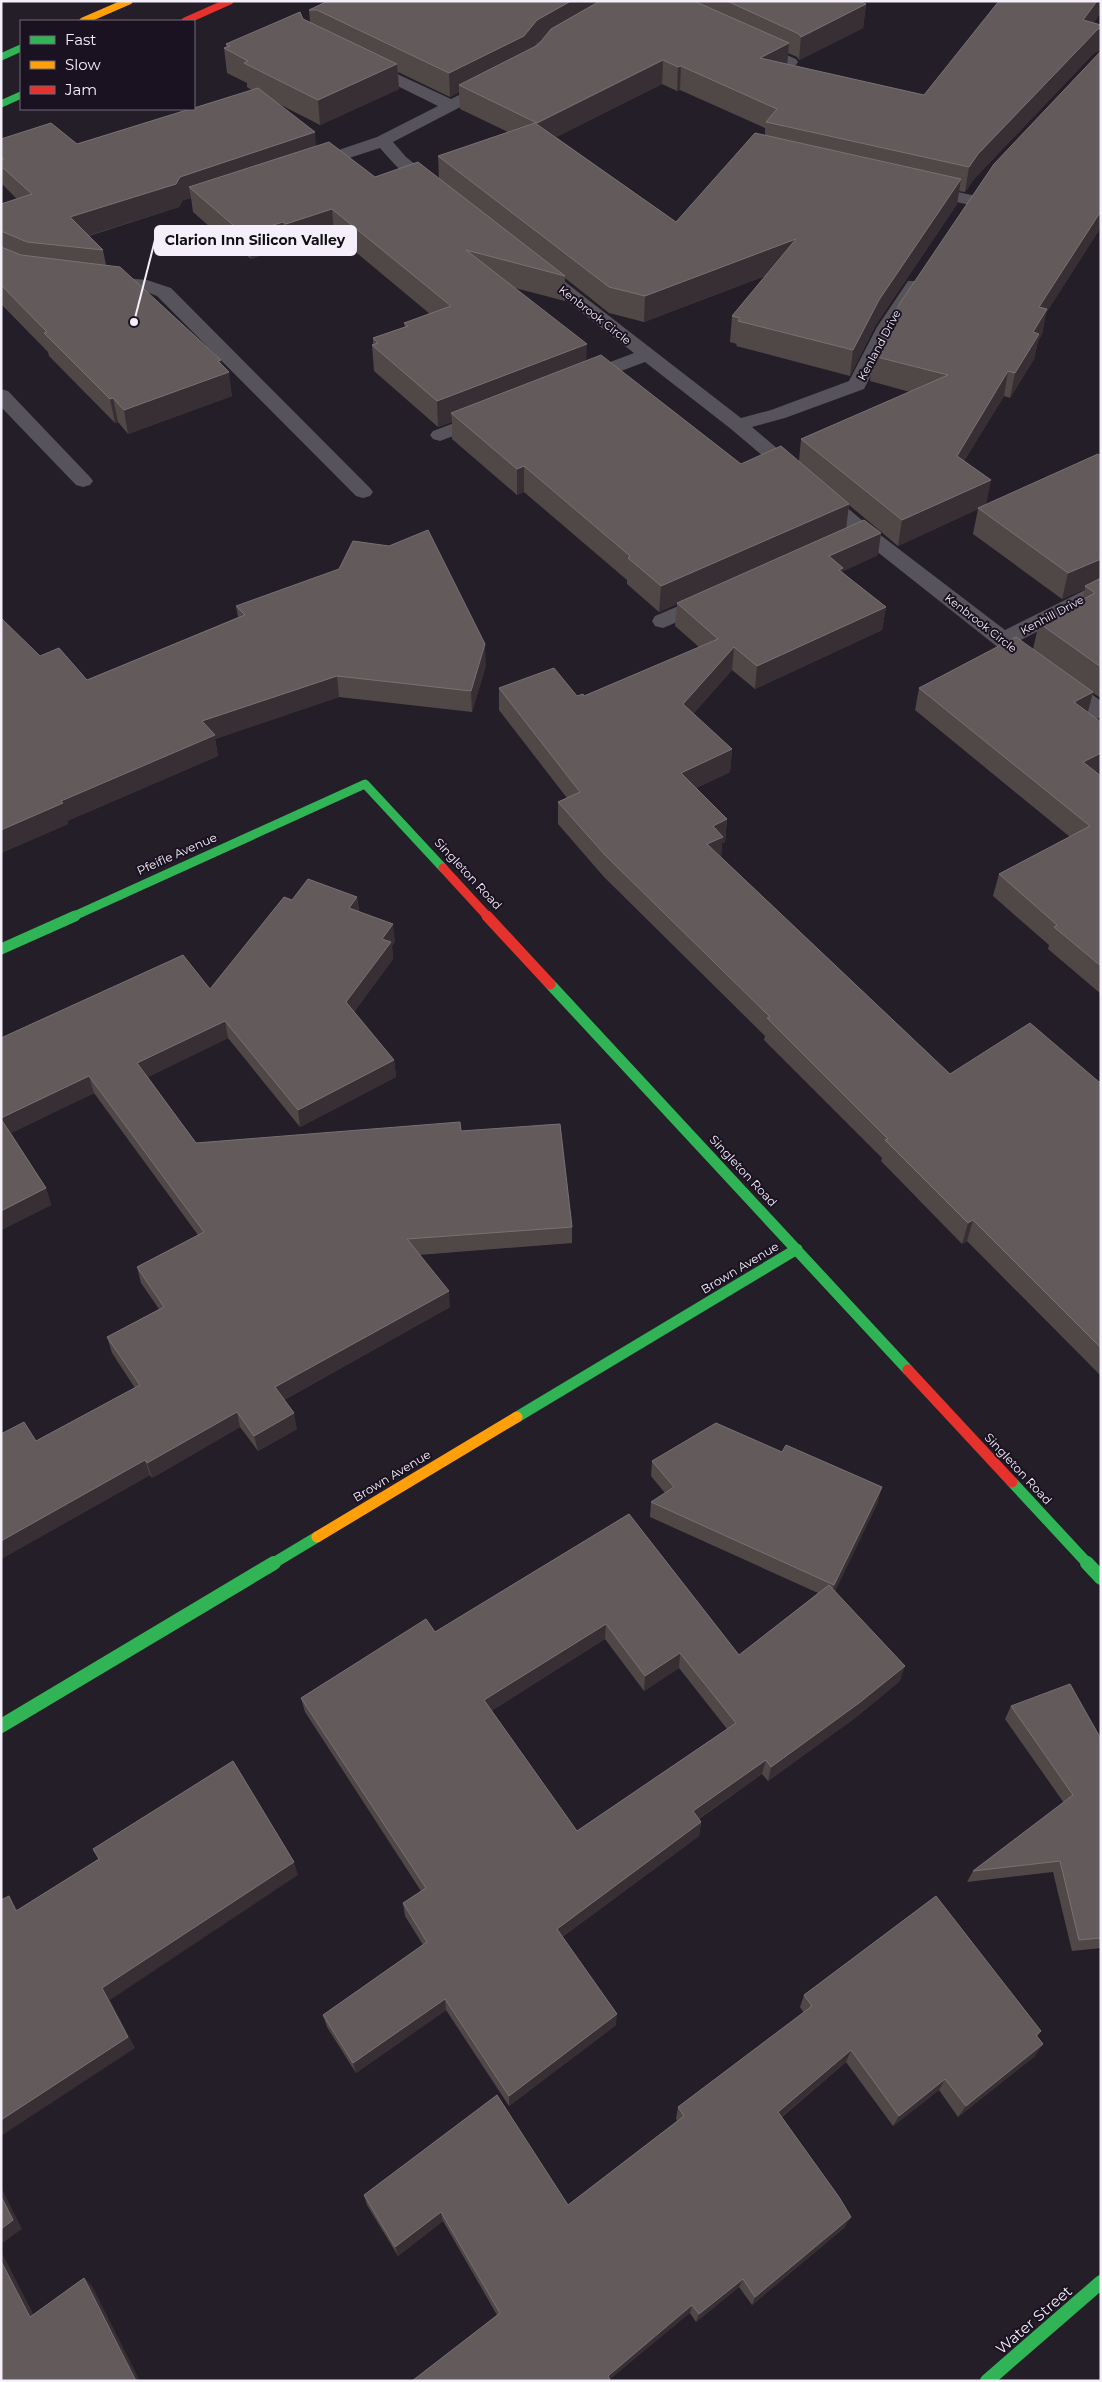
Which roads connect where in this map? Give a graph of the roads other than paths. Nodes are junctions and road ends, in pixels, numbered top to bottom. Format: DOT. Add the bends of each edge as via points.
graph roads {
  1 [pos="129,1"];
  2 [pos="230,1"];
  3 [pos="90,20"];
  4 [pos="187,20"];
  5 [pos="736,38"];
  6 [pos="20,48"];
  7 [pos="346,55"];
  8 [pos="1,57"];
  9 [pos="790,62"];
  10 [pos="507,77"];
  11 [pos="20,95"];
  12 [pos="1,104"];
  13 [pos="451,106"];
  14 [pos="384,141"];
  15 [pos="291,172"];
  16 [pos="902,184"];
  17 [pos="981,184"];
  18 [pos="446,198"];
  19 [pos="970,200"];
  20 [pos="959,216"];
  21 [pos="524,260"];
  22 [pos="923,272"];
  23 [pos="82,278"];
  24 [pos="646,355"];
  25 [pos="565,386"];
  26 [pos="1,395"];
  27 [pos="503,410"];
  28 [pos="738,425"];
  29 [pos="440,435"];
  30 [pos="83,481"];
  31 [pos="363,492"];
  32 [pos="1101,590"];
  33 [pos="727,592"];
  34 [pos="663,621"];
  35 [pos="1003,640"];
  36 [pos="1101,712"];
  37 [pos="365,784"];
  38 [pos="1,949"];
  39 [pos="797,1250"];
  40 [pos="1101,1578"];
  41 [pos="1,1726"];
  42 [pos="1101,2282"];
  43 [pos="987,2381"];
  1 -- 3 [label="street"];
  2 -- 4 [label="street"];
  5 -- 9 [label="lane"];
  6 -- 8 [label="street"];
  7 -- 13 [label="lane"];
  10 -- 13 [label="lane"];
  11 -- 12 [label="street"];
  13 -- 14 [label="lane"];
  14 -- 15 [label="lane"];
  14 -- 18 [label="lane" via="400,161"];
  16 -- 19 [label="lane"];
  17 -- 19 [label="lane"];
  19 -- 20 [label="lane"];
  21 -- 24 [label="lane, Kenbrook Circle"];
  22 -- 28 [label="lane, Kenland Drive" via="886,327 857,386"];
  23 -- 31 [label="lane" via="147,286 164,292"];
  24 -- 25 [label="lane, Kenbrook Circle"];
  24 -- 28 [label="lane, Kenbrook Circle"];
  26 -- 30 [label="lane"];
  27 -- 29 [label="lane"];
  28 -- 35 [label="lane, Kenbrook Circle" via="854,535"];
  32 -- 35 [label="lane, Kenhill Drive"];
  33 -- 34 [label="lane"];
  35 -- 36 [label="lane, Kenbrook Circle"];
  37 -- 38 [label="street, Pfeifle Avenue"];
  37 -- 39 [label="street, Singleton Road"];
  39 -- 40 [label="street, Singleton Road"];
  39 -- 41 [label="street, Brown Avenue"];
  42 -- 43 [label="street, Water Street"];
}
